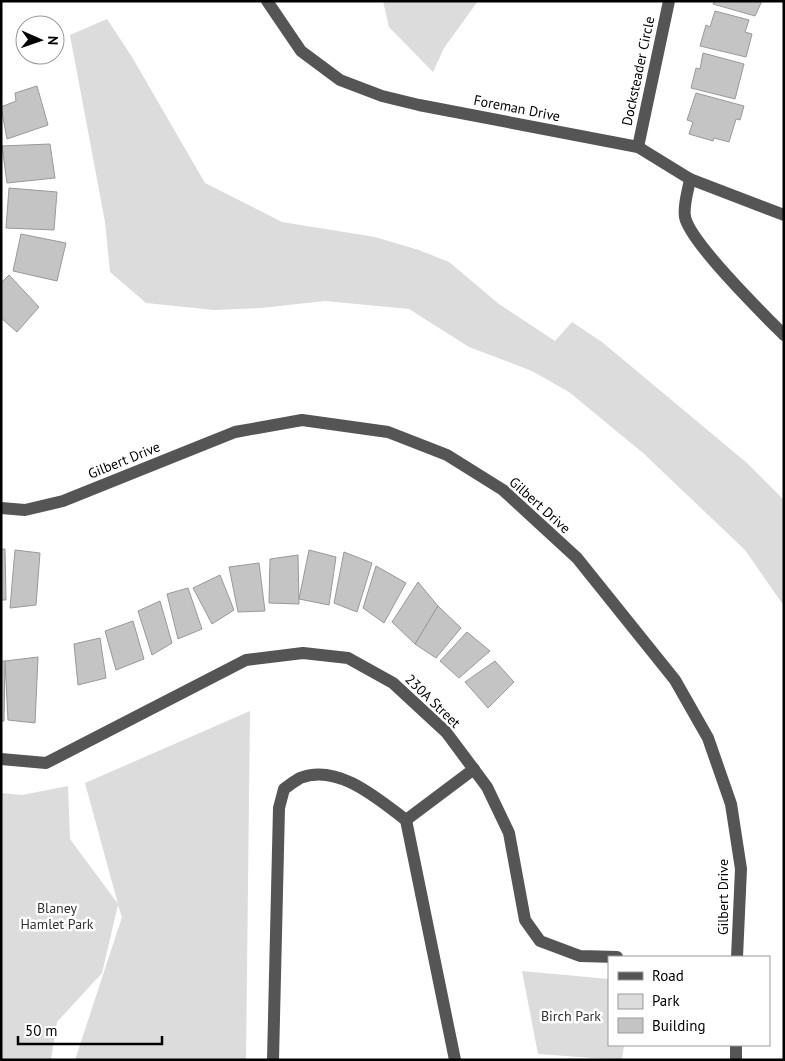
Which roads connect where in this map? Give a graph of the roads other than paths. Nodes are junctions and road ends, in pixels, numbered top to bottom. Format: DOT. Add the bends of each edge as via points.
graph roads {
  1 [pos="266,1"];
  2 [pos="669,1"];
  3 [pos="638,146"];
  4 [pos="690,179"];
  5 [pos="784,215"];
  6 [pos="784,336"];
  7 [pos="1,508"];
  8 [pos="1,760"];
  9 [pos="474,769"];
  10 [pos="406,820"];
  11 [pos="737,956"];
  12 [pos="608,957"];
  13 [pos="736,1046"];
  14 [pos="272,1060"];
  15 [pos="455,1060"];
  16 [pos="736,1060"];
  1 -- 3 [label="street, Foreman Drive" via="301,51 340,80 382,96"];
  2 -- 3 [label="street, Docksteader Circle"];
  3 -- 4 [label="street, Foreman Drive"];
  4 -- 5 [label="street, Foreman Drive"];
  4 -- 6 [label="street" via="685,218 694,238"];
  7 -- 11 [label="street, Gilbert Drive" via="25,510 63,501 235,432 302,420 388,432 447,455 503,490 577,558 675,680 708,738 731,804 741,869"];
  8 -- 9 [label="street, 230A Street" via="46,763 246,660 303,653 348,658 393,683 446,732"];
  9 -- 10 [label="street"];
  9 -- 12 [label="street, 230A Street" via="487,787 509,833 525,920 540,941 580,956"];
  10 -- 14 [label="street" via="351,783 325,775 301,778 284,789 279,808"];
  10 -- 15 [label="street"];
  13 -- 16 [label="street"];
}
